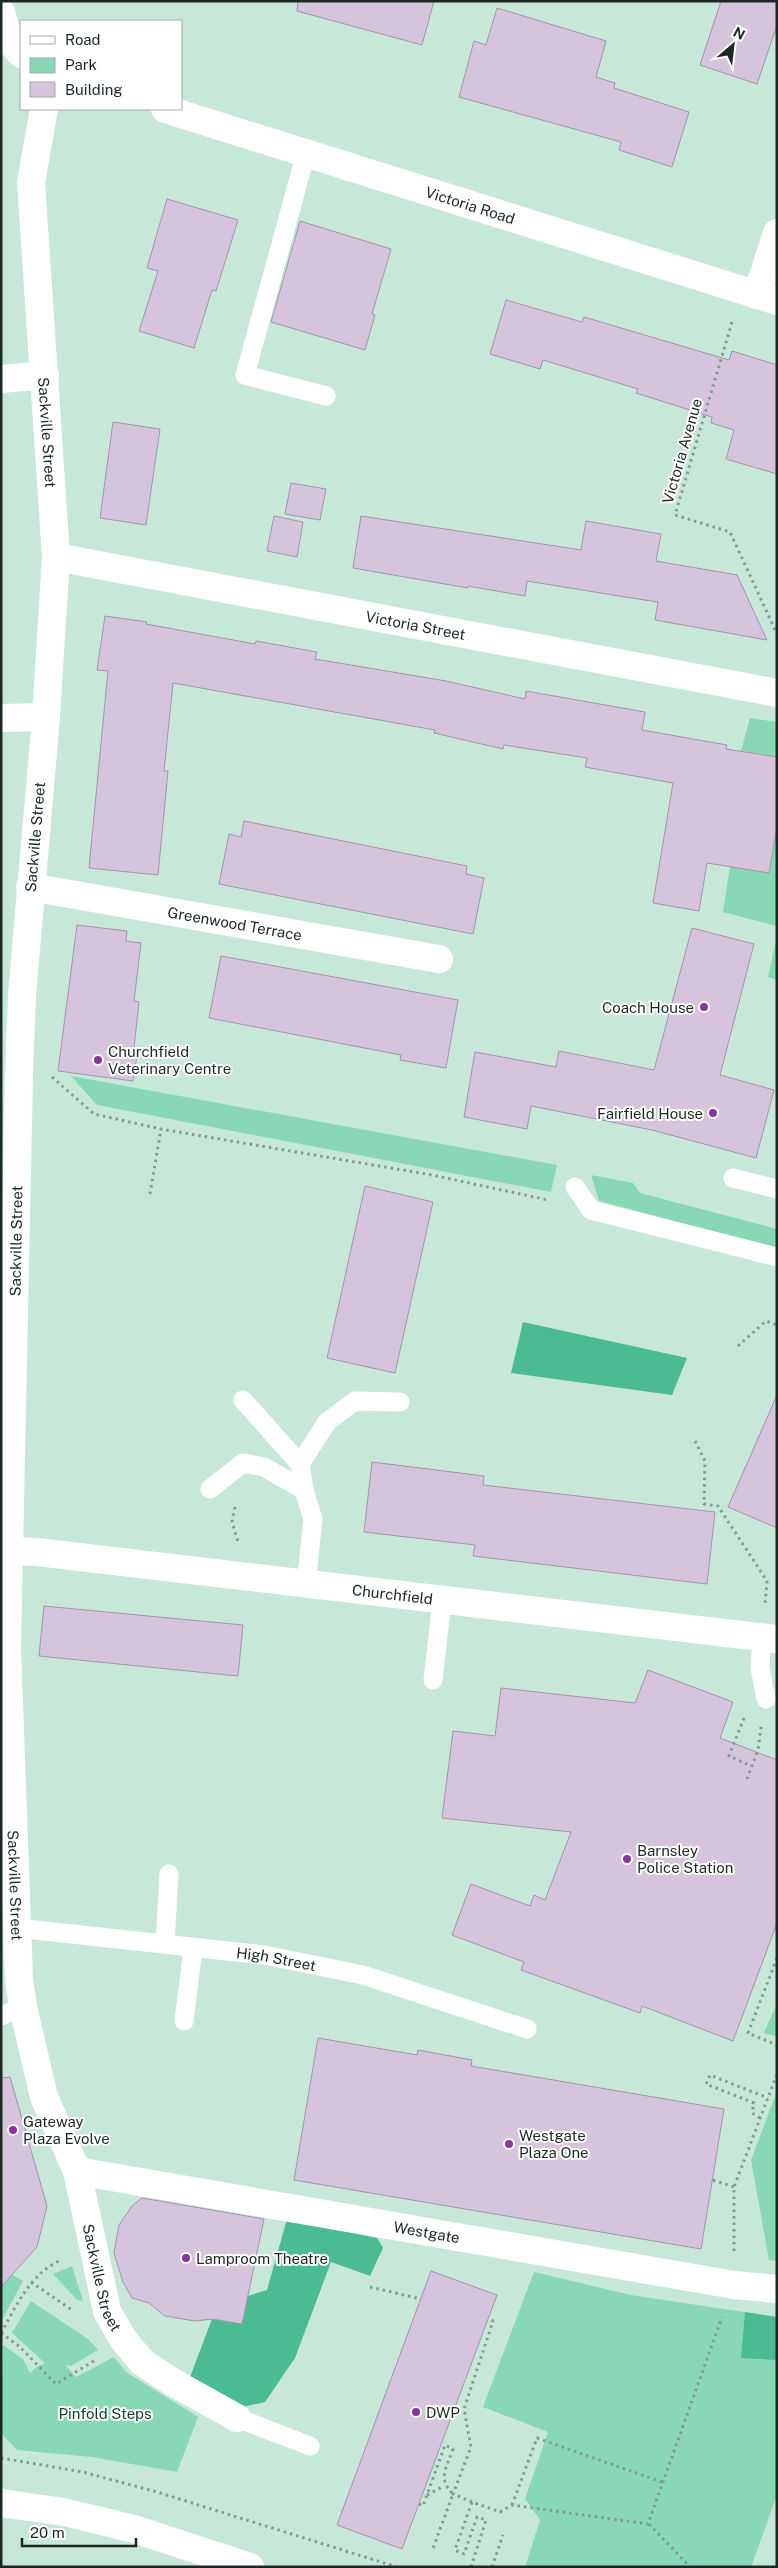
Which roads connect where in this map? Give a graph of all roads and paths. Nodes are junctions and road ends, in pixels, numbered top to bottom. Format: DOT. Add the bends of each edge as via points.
graph roads {
  1 [pos="1,12"];
  2 [pos="20,53"];
  3 [pos="44,110"];
  4 [pos="168,110"];
  5 [pos="306,153"];
  6 [pos="777,233"];
  7 [pos="758,295"];
  8 [pos="45,375"];
  9 [pos="1,379"];
  10 [pos="326,396"];
  11 [pos="56,557"];
  12 [pos="777,634"];
  13 [pos="777,694"];
  14 [pos="46,717"];
  15 [pos="1,718"];
  16 [pos="30,887"];
  17 [pos="439,959"];
  18 [pos="13,1062"];
  19 [pos="162,1129"];
  20 [pos="10,1140"];
  21 [pos="733,1178"];
  22 [pos="575,1187"];
  23 [pos="777,1189"];
  24 [pos="150,1194"];
  25 [pos="591,1210"];
  26 [pos="777,1257"];
  27 [pos="777,1325"];
  28 [pos="738,1346"];
  29 [pos="243,1400"];
  30 [pos="400,1402"];
  31 [pos="6,1433"];
  32 [pos="695,1441"];
  33 [pos="243,1462"];
  34 [pos="300,1464"];
  35 [pos="210,1490"];
  36 [pos="304,1490"];
  37 [pos="9,1551"];
  38 [pos="234,1575"];
  39 [pos="767,1581"];
  40 [pos="306,1584"];
  41 [pos="442,1601"];
  42 [pos="769,1638"];
  43 [pos="432,1680"];
  44 [pos="766,1699"];
  45 [pos="758,1750"];
  46 [pos="751,1766"];
  47 [pos="747,1779"];
  48 [pos="7,1788"];
  49 [pos="169,1874"];
  50 [pos="17,1928"];
  51 [pos="165,1944"];
  52 [pos="193,1948"];
  53 [pos="777,1958"];
  54 [pos="775,1965"];
  55 [pos="12,2011"];
  56 [pos="184,2021"];
  57 [pos="527,2029"];
  58 [pos="777,2045"];
  59 [pos="777,2074"];
  60 [pos="768,2098"];
  61 [pos="760,2118"];
  62 [pos="77,2171"];
  63 [pos="713,2180"];
  64 [pos="734,2187"];
  65 [pos="47,2266"];
  66 [pos="31,2282"];
  67 [pos="734,2285"];
  68 [pos="370,2287"];
  69 [pos="777,2289"];
  70 [pos="421,2299"];
  71 [pos="78,2314"];
  72 [pos="488,2319"];
  73 [pos="1,2333"];
  74 [pos="104,2355"];
  75 [pos="237,2418"];
  76 [pos="310,2446"];
  77 [pos="1,2458"];
  78 [pos="662,2482"];
  79 [pos="444,2486"];
  80 [pos="452,2494"];
  81 [pos="427,2495"];
  82 [pos="1,2502"];
  83 [pos="472,2502"];
  84 [pos="419,2504"];
  85 [pos="512,2505"];
  86 [pos="648,2524"];
  87 [pos="503,2535"];
  88 [pos="432,2551"];
  89 [pos="250,2567"];
  90 [pos="397,2567"];
  91 [pos="471,2567"];
  92 [pos="492,2567"];
  93 [pos="690,2567"];
  1 -- 2 [label="street" via="9,40"];
  3 -- 8 [label="street, Sackville Street" via="31,182"];
  4 -- 5 [label="street, Victoria Road"];
  5 -- 7 [label="street, Victoria Road"];
  5 -- 10 [label="lane" via="245,375"];
  6 -- 7 [label="street"];
  7 -- 12 [label="path, Victoria Avenue" via="676,515 730,532"];
  8 -- 9 [label="street"];
  8 -- 11 [label="street, Sackville Street"];
  11 -- 13 [label="street, Victoria Street"];
  11 -- 14 [label="street, Sackville Street"];
  14 -- 15 [label="street"];
  14 -- 16 [label="street, Sackville Street"];
  16 -- 17 [label="street, Greenwood Terrace"];
  16 -- 18 [label="street, Sackville Street"];
  18 -- 19 [label="path" via="53,1077 94,1114"];
  18 -- 20 [label="street, Sackville Street"];
  19 -- 24 [label="path"];
  19 -- 25 [label="path" via="432,1175"];
  20 -- 31 [label="street, Sackville Street"];
  21 -- 23 [label="lane"];
  22 -- 25 [label="lane"];
  25 -- 26 [label="lane"];
  27 -- 28 [label="path" via="766,1321"];
  29 -- 34 [label="lane"];
  30 -- 34 [label="lane" via="355,1400 327,1422"];
  31 -- 37 [label="street, Sackville Street"];
  32 -- 39 [label="path" via="705,1461 704,1504 718,1506"];
  33 -- 35 [label="lane"];
  33 -- 36 [label="lane" via="264,1467"];
  33 -- 38 [label="path" via="232,1522 238,1542"];
  34 -- 36 [label="lane"];
  36 -- 40 [label="lane" via="313,1519"];
  37 -- 38 [label="street, Churchfield"];
  37 -- 48 [label="street, Sackville Street"];
  38 -- 40 [label="street, Churchfield"];
  40 -- 41 [label="street, Churchfield"];
  41 -- 42 [label="street, Churchfield"];
  41 -- 43 [label="lane"];
  42 -- 44 [label="lane" via="760,1668"];
  44 -- 46 [label="path" via="748,1708 729,1756"];
  45 -- 46 [label="path"];
  46 -- 47 [label="path"];
  48 -- 50 [label="street, Sackville Street"];
  49 -- 51 [label="lane"];
  50 -- 51 [label="lane, High Street"];
  50 -- 55 [label="street, Sackville Street"];
  51 -- 52 [label="lane, High Street"];
  52 -- 56 [label="lane"];
  52 -- 57 [label="lane, High Street" via="264,1955 363,1975"];
  53 -- 54 [label="path"];
  54 -- 58 [label="path" via="748,2033"];
  55 -- 62 [label="street, Sackville Street" via="44,2097"];
  59 -- 60 [label="path"];
  60 -- 61 [label="path"];
  60 -- 61 [label="path" via="710,2075 706,2084 754,2103 752,2113"];
  61 -- 64 [label="path"];
  62 -- 67 [label="street, Westgate"];
  62 -- 75 [label="street, Sackville Street" via="107,2311 123,2339 142,2362"];
  63 -- 64 [label="path"];
  64 -- 67 [label="path"];
  65 -- 66 [label="path"];
  66 -- 71 [label="path"];
  66 -- 73 [label="path"];
  67 -- 69 [label="street, Westgate"];
  67 -- 78 [label="path"];
  68 -- 70 [label="path"];
  72 -- 80 [label="path" via="493,2321 464,2409 471,2447"];
  73 -- 74 [label="path" via="20,2346 56,2384"];
  75 -- 76 [label="lane"];
  77 -- 90 [label="path" via="83,2472 157,2492"];
  78 -- 85 [label="path" via="537,2438"];
  78 -- 86 [label="path"];
  79 -- 80 [label="path"];
  79 -- 81 [label="path"];
  79 -- 81 [label="path" via="443,2477 453,2449 445,2445"];
  80 -- 83 [label="path"];
  80 -- 88 [label="path"];
  81 -- 84 [label="path" via="423,2506"];
  82 -- 89 [label="street" via="64,2512 134,2529"];
  83 -- 85 [label="path" via="500,2512"];
  83 -- 91 [label="path" via="455,2550 464,2554 477,2517 486,2520"];
  85 -- 86 [label="path"];
  86 -- 93 [label="path"];
  87 -- 92 [label="path"];
}
